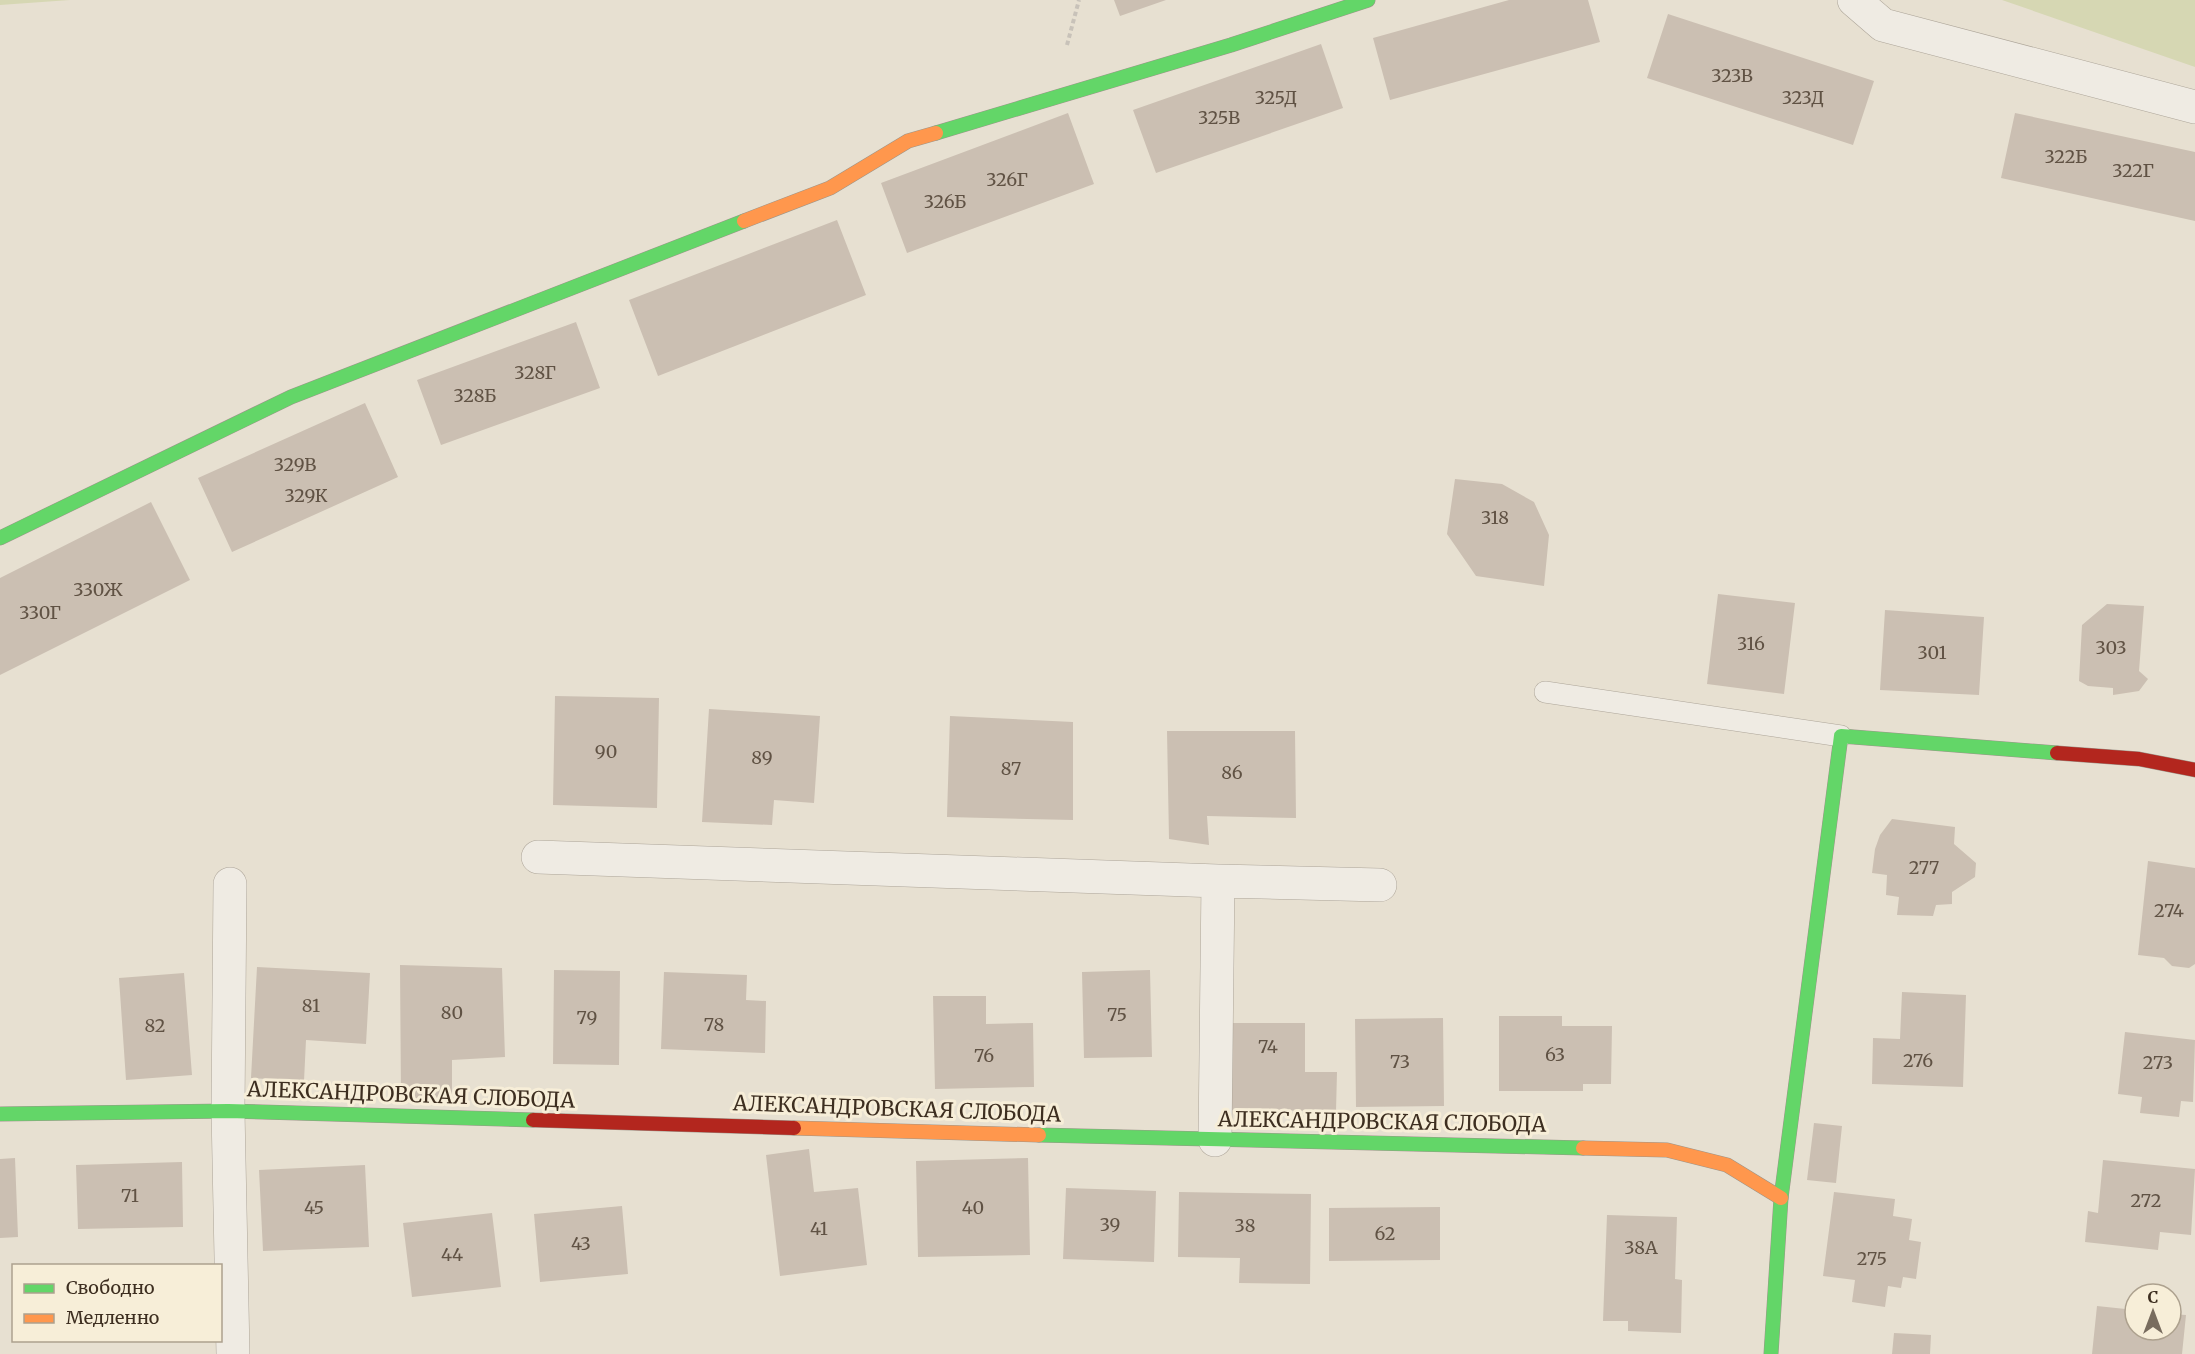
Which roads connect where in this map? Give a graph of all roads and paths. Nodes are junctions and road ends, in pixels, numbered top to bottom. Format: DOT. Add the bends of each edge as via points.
graph roads {
  1 [pos="1079,0"];
  2 [pos="1368,0"];
  3 [pos="1854,0"];
  4 [pos="1067,45"];
  5 [pos="2195,107"];
  6 [pos="0,538"];
  7 [pos="1545,692"];
  8 [pos="1841,736"];
  9 [pos="2195,770"];
  10 [pos="538,857"];
  11 [pos="1218,881"];
  12 [pos="230,884"];
  13 [pos="1380,885"];
  14 [pos="228,1111"];
  15 [pos="0,1113"];
  16 [pos="1215,1140"];
  17 [pos="1781,1198"];
  18 [pos="233,1354"];
  19 [pos="1771,1354"];
  1 -- 4 [label="path"];
  2 -- 6 [label="street" via="908,141 830,188 291,398"];
  3 -- 5 [label="street" via="1882,25"];
  7 -- 8 [label="lane"];
  8 -- 9 [label="street" via="2139,759"];
  8 -- 17 [label="street"];
  10 -- 11 [label="street"];
  11 -- 13 [label="street"];
  11 -- 16 [label="street"];
  12 -- 14 [label="street"];
  14 -- 15 [label="street, АЛЕКСАНДРОВСКАЯ СЛОБОДА"];
  14 -- 16 [label="street, АЛЕКСАНДРОВСКАЯ СЛОБОДА"];
  14 -- 18 [label="street"];
  16 -- 17 [label="street, АЛЕКСАНДРОВСКАЯ СЛОБОДА" via="1667,1150 1727,1165"];
  17 -- 19 [label="street"];
}
